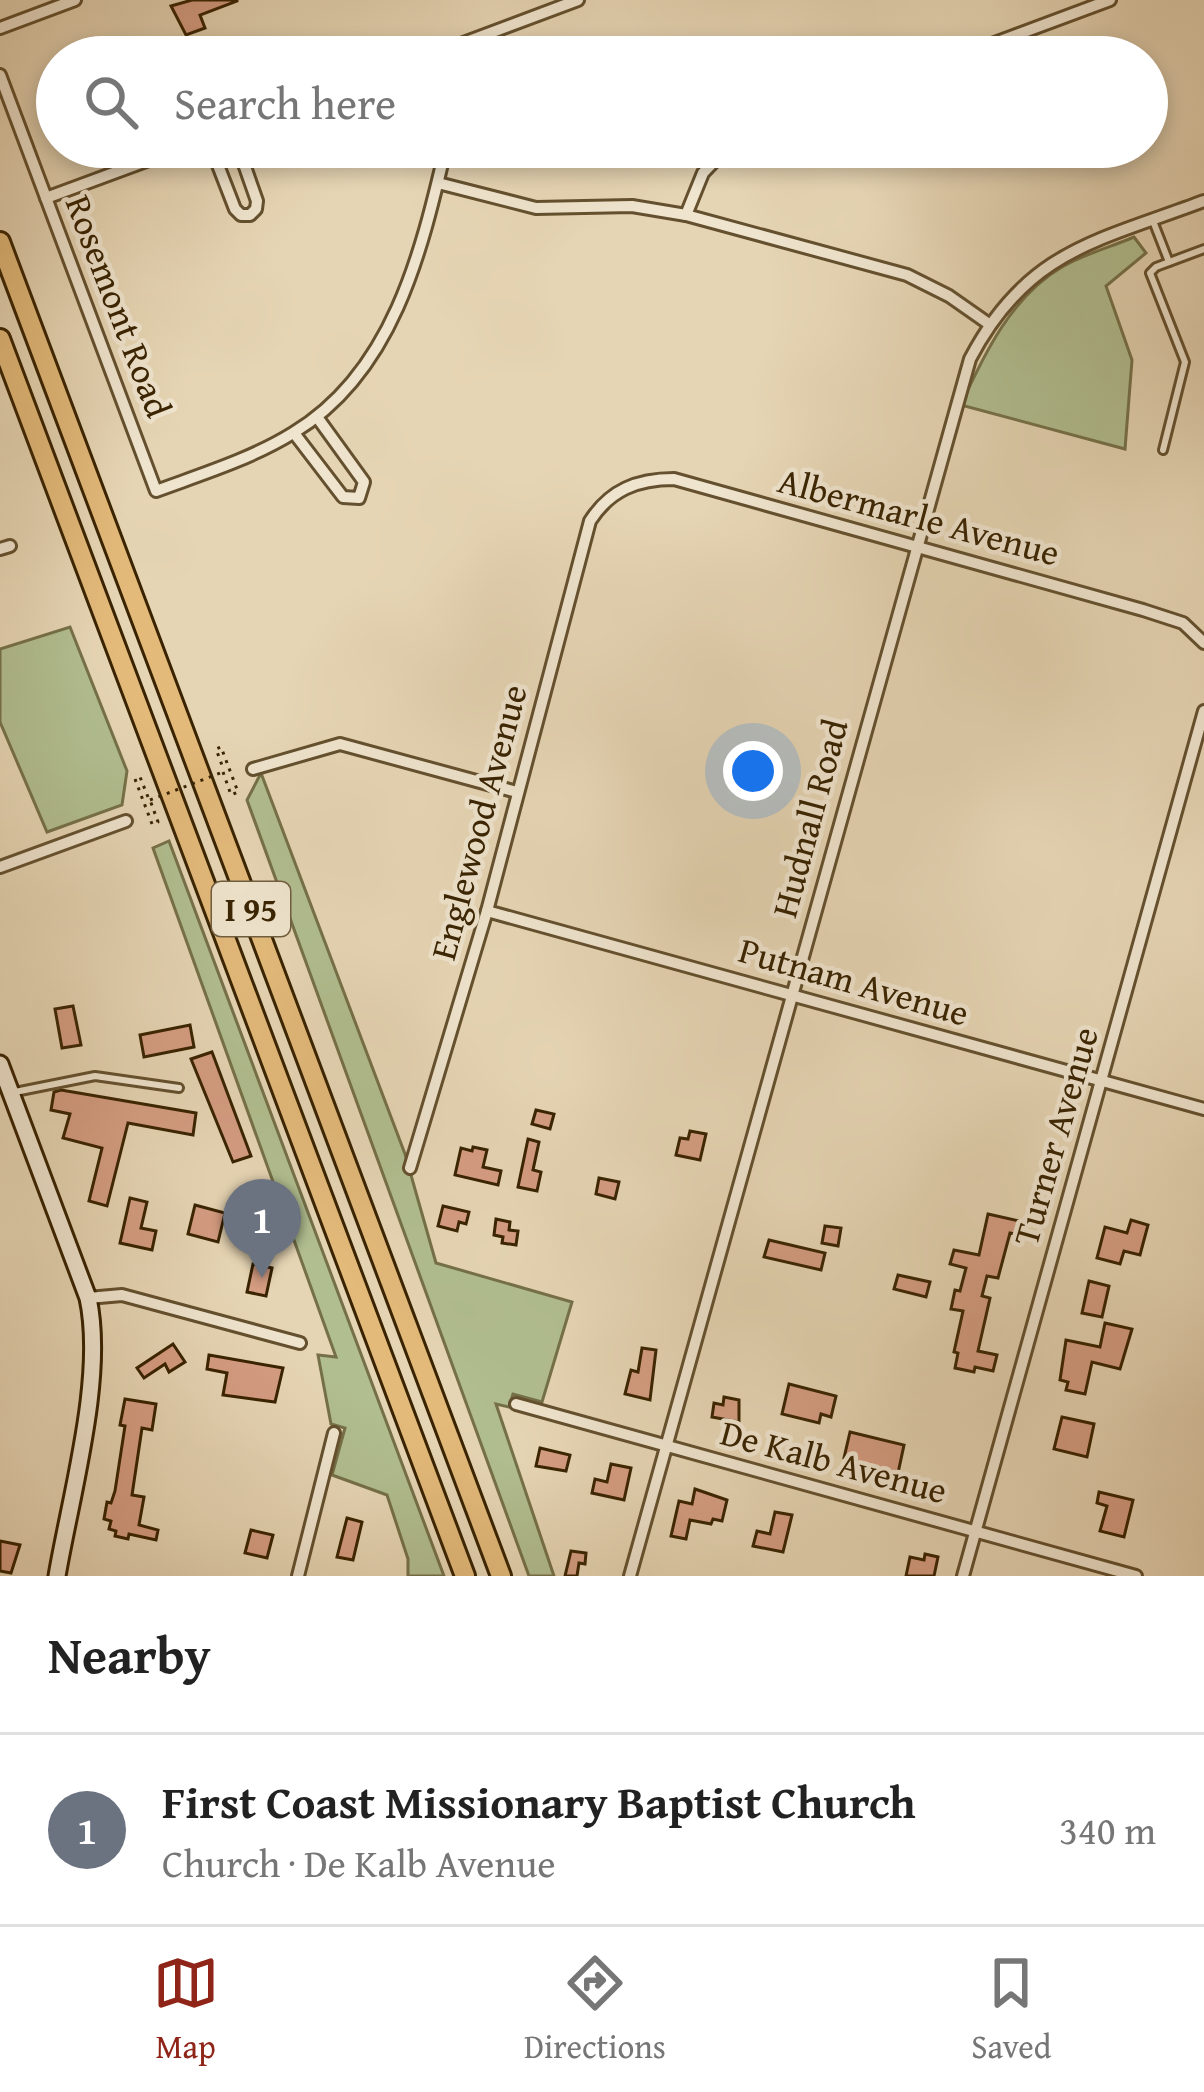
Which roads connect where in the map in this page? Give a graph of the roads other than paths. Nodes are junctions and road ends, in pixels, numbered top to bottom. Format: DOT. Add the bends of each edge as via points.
graph roads {
  1 [pos="75,0"];
  2 [pos="578,0"];
  3 [pos="1110,0"];
  4 [pos="556,4"];
  5 [pos="0,28"];
  6 [pos="480,36"];
  7 [pos="1013,36"];
  8 [pos="0,75"];
  9 [pos="127,168"];
  10 [pos="219,168"];
  11 [pos="245,168"];
  12 [pos="441,168"];
  13 [pos="708,168"];
  14 [pos="438,183"];
  15 [pos="46,198"];
  16 [pos="1204,201"];
  17 [pos="686,215"];
  18 [pos="1153,220"];
  19 [pos="0,242"];
  20 [pos="1204,249"];
  21 [pos="1169,262"];
  22 [pos="989,323"];
  23 [pos="0,339"];
  24 [pos="317,417"];
  25 [pos="294,433"];
  26 [pos="1162,450"];
  27 [pos="610,496"];
  28 [pos="916,548"];
  29 [pos="1204,643"];
  30 [pos="1204,711"];
  31 [pos="253,769"];
  32 [pos="517,792"];
  33 [pos="126,821"];
  34 [pos="0,867"];
  35 [pos="487,911"];
  36 [pos="792,994"];
  37 [pos="0,1064"];
  38 [pos="1102,1080"];
  39 [pos="179,1088"];
  40 [pos="9,1101"];
  41 [pos="1204,1108"];
  42 [pos="410,1168"];
  43 [pos="88,1298"];
  44 [pos="300,1343"];
  45 [pos="516,1404"];
  46 [pos="334,1433"];
  47 [pos="666,1446"];
  48 [pos="976,1531"];
  49 [pos="57,1576"];
  50 [pos="299,1576"];
  51 [pos="465,1576"];
  52 [pos="501,1576"];
  53 [pos="630,1576"];
  54 [pos="963,1576"];
  55 [pos="1136,1576"];
  1 -- 5 [label="street"];
  2 -- 4 [label="street"];
  3 -- 7 [label="street"];
  4 -- 6 [label="street"];
  8 -- 15 [label="street, Rosemont Road"];
  9 -- 15 [label="street"];
  10 -- 11 [label="street" via="235,209 250,214 257,201"];
  12 -- 14 [label="street"];
  13 -- 17 [label="street"];
  14 -- 17 [label="street" via="536,208 632,206"];
  14 -- 24 [label="street" via="388,331"];
  15 -- 25 [label="street, Rosemont Road" via="156,491"];
  16 -- 18 [label="street, Hudnall Road"];
  17 -- 22 [label="street" via="907,275"];
  18 -- 21 [label="lane"];
  18 -- 22 [label="street, Hudnall Road" via="1052,261"];
  19 -- 52 [label="highway, I 95"];
  20 -- 21 [label="lane"];
  21 -- 26 [label="lane" via="1150,278 1185,362"];
  22 -- 28 [label="street, Hudnall Road" via="961,381"];
  23 -- 51 [label="highway, I 95"];
  24 -- 25 [label="street"];
  24 -- 25 [label="street" via="364,482 359,498 344,497"];
  27 -- 28 [label="street, Albermarle Avenue" via="674,479"];
  27 -- 32 [label="street, Englewood Avenue" via="590,521"];
  28 -- 29 [label="street, Albermarle Avenue" via="1183,623"];
  28 -- 36 [label="street, Hudnall Road"];
  30 -- 38 [label="street, Turner Avenue"];
  31 -- 32 [label="street" via="340,744"];
  32 -- 35 [label="street, Englewood Avenue"];
  33 -- 34 [label="street"];
  35 -- 36 [label="street, Putnam Avenue"];
  35 -- 42 [label="street, Englewood Avenue"];
  36 -- 38 [label="street, Putnam Avenue"];
  36 -- 47 [label="street, Hudnall Road"];
  37 -- 40 [label="main road"];
  38 -- 41 [label="street, Putnam Avenue"];
  38 -- 48 [label="street, Turner Avenue"];
  39 -- 40 [label="lane" via="95,1076"];
  40 -- 43 [label="main road"];
  43 -- 44 [label="street" via="122,1295"];
  43 -- 49 [label="main road" via="93,1368"];
  45 -- 47 [label="street, De Kalb Avenue"];
  46 -- 50 [label="street"];
  47 -- 48 [label="street, De Kalb Avenue"];
  47 -- 53 [label="street, Hudnall Road"];
  48 -- 54 [label="street, Turner Avenue"];
  48 -- 55 [label="street, De Kalb Avenue"];
}
